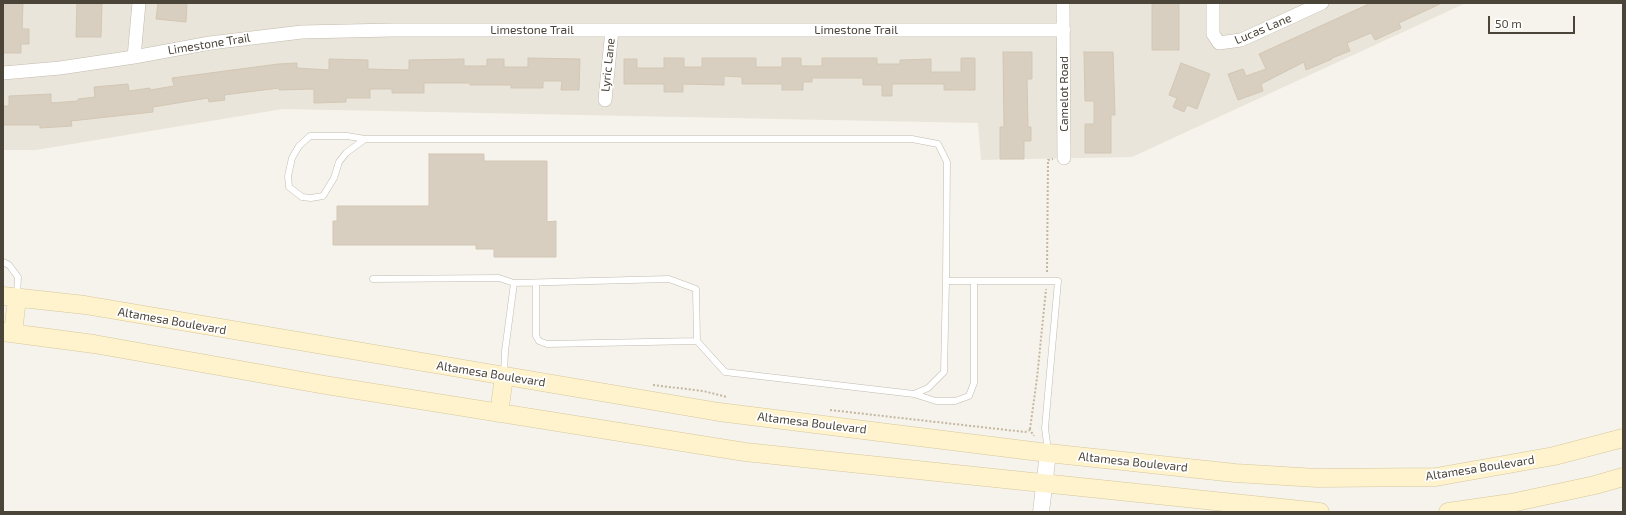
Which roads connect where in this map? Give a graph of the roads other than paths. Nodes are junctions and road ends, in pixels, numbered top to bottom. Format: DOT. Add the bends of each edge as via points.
graph roads {
  1 [pos="138,3"];
  2 [pos="1064,3"];
  3 [pos="1213,3"];
  4 [pos="1322,3"];
  5 [pos="612,30"];
  6 [pos="1064,30"];
  7 [pos="134,58"];
  8 [pos="3,72"];
  9 [pos="605,100"];
  10 [pos="365,139"];
  11 [pos="1064,158"];
  12 [pos="3,262"];
  13 [pos="373,279"];
  14 [pos="946,281"];
  15 [pos="974,281"];
  16 [pos="536,283"];
  17 [pos="514,284"];
  18 [pos="10,297"];
  19 [pos="8,333"];
  20 [pos="697,341"];
  21 [pos="504,376"];
  22 [pos="914,394"];
  23 [pos="499,413"];
  24 [pos="1623,438"];
  25 [pos="1048,453"];
  26 [pos="1623,477"];
  27 [pos="1044,483"];
  28 [pos="1041,512"];
  29 [pos="1320,512"];
  30 [pos="1448,512"];
  1 -- 7 [label="street"];
  2 -- 6 [label="street, Camelot Road"];
  3 -- 4 [label="street, Lucas Lane" via="1213,34 1219,43 1241,40"];
  5 -- 6 [label="street, Limestone Trail"];
  5 -- 7 [label="street, Limestone Trail" via="302,32 218,42"];
  5 -- 9 [label="street, Lyric Lane"];
  6 -- 11 [label="street, Camelot Road"];
  7 -- 8 [label="street, Limestone Trail" via="60,68"];
  10 -- 10 [label="lane" via="347,136 310,136 299,146 292,158 288,176 289,187 302,197 324,196 339,162 346,153"];
  10 -- 14 [label="lane" via="912,139 938,144 947,162"];
  12 -- 18 [label="lane" via="9,265 18,277"];
  13 -- 17 [label="lane" via="499,278"];
  14 -- 15 [label="lane"];
  14 -- 22 [label="lane" via="944,372 928,388"];
  15 -- 22 [label="lane" via="974,382 970,396 955,401 936,401"];
  15 -- 25 [label="lane" via="1058,281 1045,428"];
  16 -- 17 [label="lane"];
  16 -- 20 [label="lane" via="669,279 696,289"];
  16 -- 20 [label="lane" via="536,336 539,341 547,344"];
  17 -- 21 [label="lane"];
  18 -- 19 [label="main road"];
  18 -- 21 [label="main road, Altamesa Boulevard" via="85,306"];
  19 -- 23 [label="main road" via="94,344"];
  20 -- 22 [label="lane" via="725,372"];
  21 -- 23 [label="main road"];
  21 -- 25 [label="main road, Altamesa Boulevard" via="719,412"];
  23 -- 27 [label="main road" via="745,452"];
  24 -- 25 [label="main road, Altamesa Boulevard" via="1554,456 1436,477 1317,478 1242,474"];
  25 -- 27 [label="street"];
  26 -- 30 [label="main road" via="1511,503"];
  27 -- 28 [label="street"];
  27 -- 29 [label="main road"];
}
